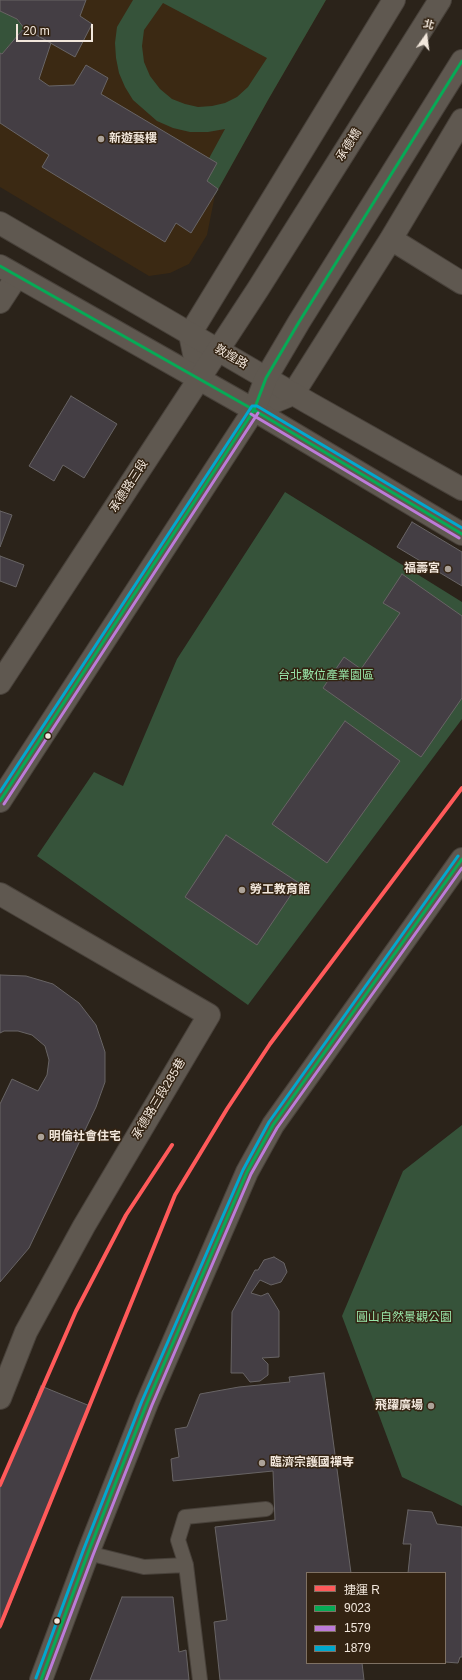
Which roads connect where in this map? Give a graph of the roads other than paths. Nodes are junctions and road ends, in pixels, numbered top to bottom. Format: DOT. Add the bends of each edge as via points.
graph roads {
  1 [pos="394,0"];
  2 [pos="440,0"];
  3 [pos="462,61"];
  4 [pos="462,120"];
  5 [pos="0,223"];
  6 [pos="391,239"];
  7 [pos="8,271"];
  8 [pos="462,283"];
  9 [pos="258,289"];
  10 [pos="0,302"];
  11 [pos="190,334"];
  12 [pos="218,350"];
  13 [pos="266,378"];
  14 [pos="199,379"];
  15 [pos="293,394"];
  16 [pos="254,410"];
  17 [pos="462,489"];
  18 [pos="462,534"];
  19 [pos="0,683"];
  20 [pos="0,802"];
  21 [pos="462,859"];
  22 [pos="0,894"];
  23 [pos="0,1398"];
  24 [pos="266,1509"];
  25 [pos="88,1553"];
  26 [pos="186,1564"];
  27 [pos="42,1680"];
  28 [pos="200,1680"];
  1 -- 11 [label="street"];
  2 -- 9 [label="street, 承德橋"];
  3 -- 13 [label="street" via="298,322"];
  4 -- 6 [label="street"];
  5 -- 11 [label="street, 敦煌路"];
  6 -- 8 [label="street"];
  6 -- 15 [label="street"];
  7 -- 10 [label="street"];
  7 -- 14 [label="street"];
  9 -- 12 [label="street, 承德路三段"];
  11 -- 12 [label="street, 敦煌路"];
  11 -- 14 [label="street"];
  12 -- 13 [label="street, 敦煌路"];
  12 -- 14 [label="street, 承德路三段"];
  13 -- 15 [label="street, 敦煌路"];
  13 -- 16 [label="street"];
  14 -- 16 [label="street"];
  14 -- 19 [label="street, 承德路三段"];
  15 -- 16 [label="street"];
  15 -- 17 [label="street, 敦煌路"];
  16 -- 18 [label="street"];
  16 -- 20 [label="street"];
  21 -- 25 [label="street" via="273,1125 247,1172 147,1403"];
  22 -- 23 [label="street, 承德路三段285巷" via="209,1014 84,1226 26,1332"];
  24 -- 26 [label="lane" via="185,1517 178,1540"];
  25 -- 26 [label="lane" via="144,1567"];
  25 -- 27 [label="street"];
  26 -- 28 [label="lane"];
}
